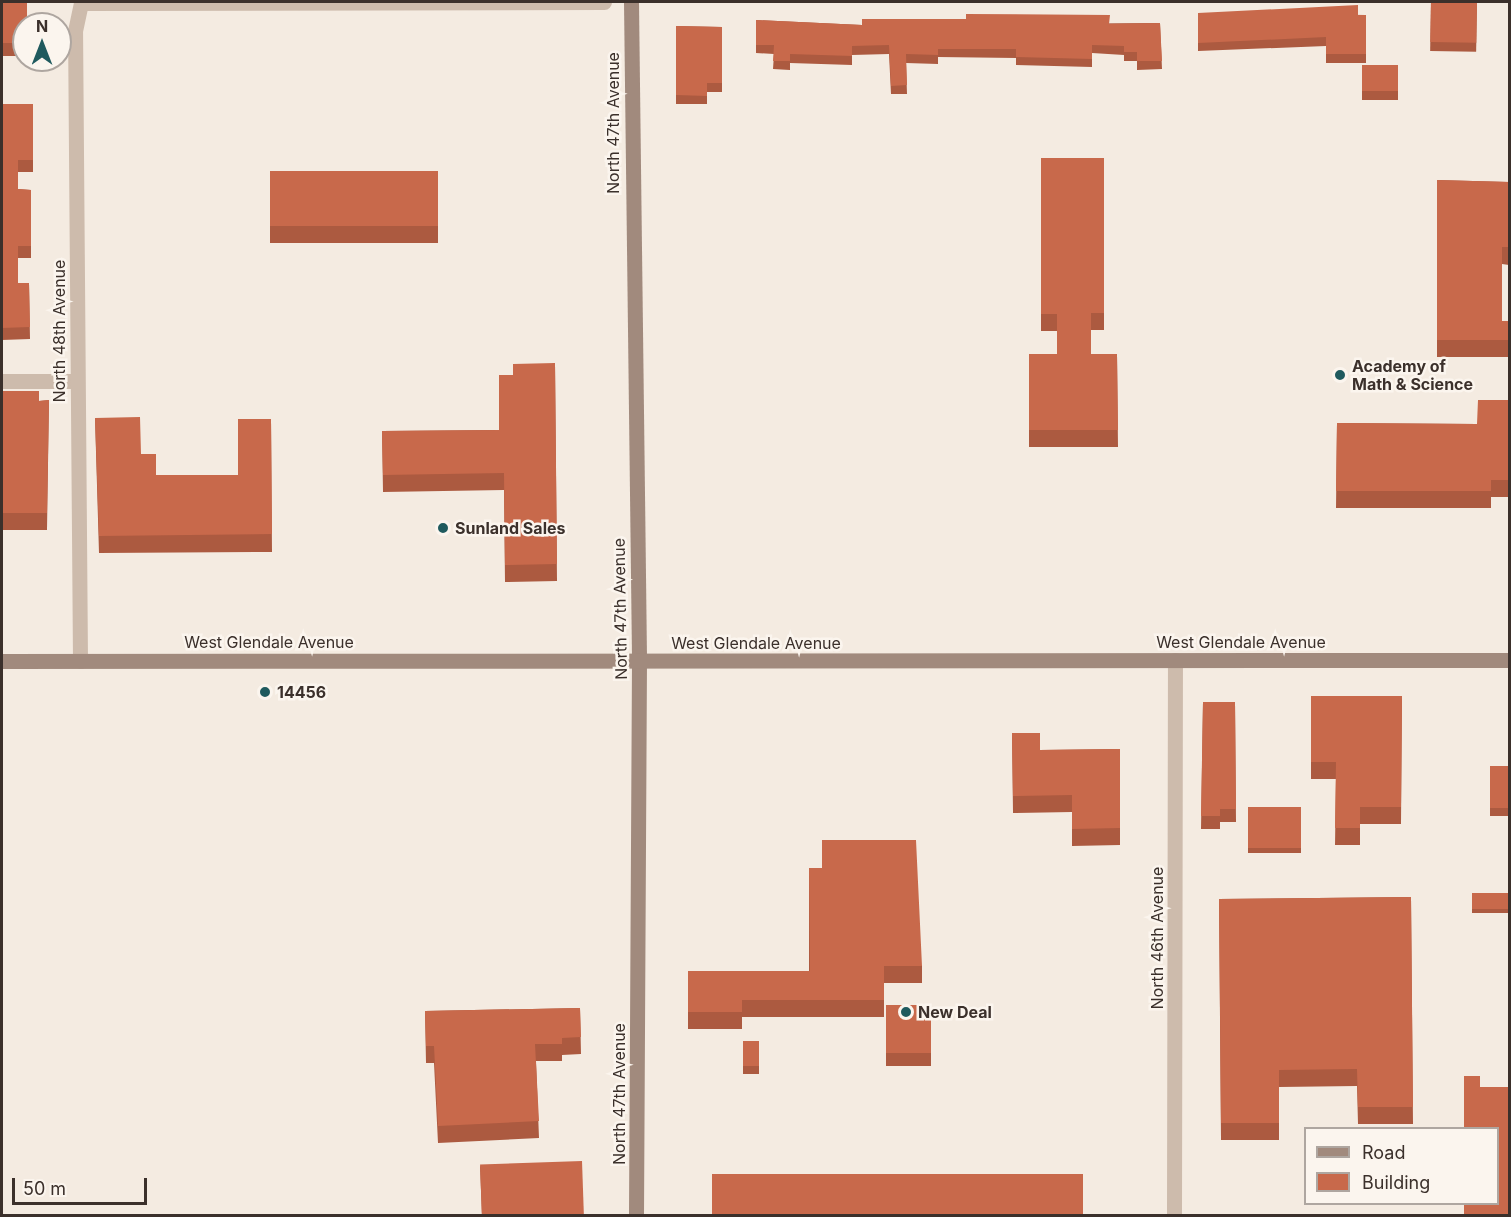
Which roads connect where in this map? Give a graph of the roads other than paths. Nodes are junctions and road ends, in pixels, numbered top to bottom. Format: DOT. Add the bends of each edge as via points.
graph roads {
  1 [pos="81,2"];
  2 [pos="604,2"];
  3 [pos="631,2"];
  4 [pos="2,381"];
  5 [pos="77,381"];
  6 [pos="2,660"];
  7 [pos="80,660"];
  8 [pos="639,660"];
  9 [pos="1175,660"];
  10 [pos="1509,660"];
  11 [pos="636,1215"];
  12 [pos="1174,1215"];
  1 -- 2 [label="street"];
  1 -- 5 [label="street, North 48th Avenue" via="75,31"];
  3 -- 8 [label="main road, North 47th Avenue"];
  4 -- 5 [label="street"];
  5 -- 7 [label="street, North 48th Avenue"];
  6 -- 7 [label="main road, West Glendale Avenue"];
  7 -- 8 [label="main road, West Glendale Avenue"];
  8 -- 9 [label="main road, West Glendale Avenue"];
  8 -- 11 [label="main road, North 47th Avenue"];
  9 -- 10 [label="main road, West Glendale Avenue"];
  9 -- 12 [label="street, North 46th Avenue"];
}
